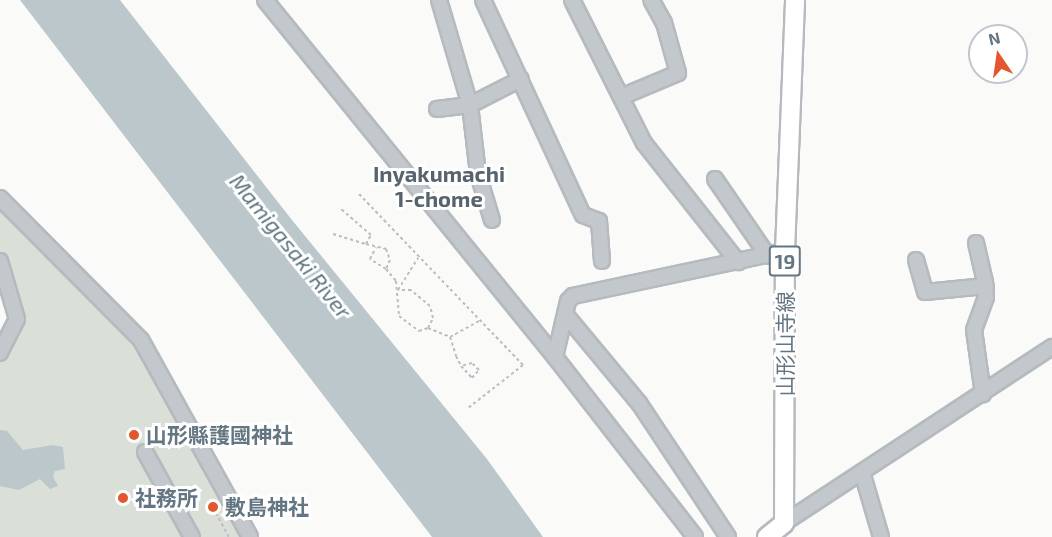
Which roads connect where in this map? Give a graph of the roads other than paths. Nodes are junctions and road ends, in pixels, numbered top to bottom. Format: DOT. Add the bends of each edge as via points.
graph roads {
  1 [pos="266,0"];
  2 [pos="439,0"];
  3 [pos="483,0"];
  4 [pos="572,0"];
  5 [pos="651,0"];
  6 [pos="795,0"];
  7 [pos="521,79"];
  8 [pos="621,97"];
  9 [pos="470,105"];
  10 [pos="437,109"];
  11 [pos="715,179"];
  12 [pos="0,198"];
  13 [pos="492,219"];
  14 [pos="976,243"];
  15 [pos="777,254"];
  16 [pos="916,260"];
  17 [pos="0,261"];
  18 [pos="602,261"];
  19 [pos="738,262"];
  20 [pos="986,286"];
  21 [pos="565,314"];
  22 [pos="0,353"];
  23 [pos="1050,354"];
  24 [pos="555,357"];
  25 [pos="983,394"];
  26 [pos="145,452"];
  27 [pos="862,472"];
  28 [pos="784,523"];
  29 [pos="192,537"];
  30 [pos="250,537"];
  31 [pos="695,537"];
  32 [pos="728,537"];
  33 [pos="767,537"];
  34 [pos="881,537"];
  1 -- 24 [label="street"];
  2 -- 9 [label="street"];
  3 -- 7 [label="street"];
  4 -- 8 [label="street"];
  5 -- 8 [label="street" via="664,22 678,73"];
  6 -- 15 [label="main road, 山形山寺線 / 19"];
  7 -- 9 [label="street"];
  7 -- 18 [label="street" via="583,215 599,221"];
  8 -- 19 [label="street" via="644,143 667,176"];
  9 -- 10 [label="street"];
  9 -- 13 [label="street" via="478,174"];
  11 -- 15 [label="street"];
  12 -- 30 [label="street" via="141,340"];
  14 -- 20 [label="street"];
  15 -- 19 [label="street"];
  15 -- 28 [label="main road, 山形山寺線 / 19"];
  16 -- 20 [label="street" via="926,292"];
  17 -- 22 [label="street" via="17,319"];
  19 -- 21 [label="street" via="573,296"];
  20 -- 25 [label="street" via="974,330"];
  21 -- 24 [label="street"];
  21 -- 32 [label="street" via="639,403"];
  23 -- 25 [label="street"];
  24 -- 31 [label="street"];
  25 -- 27 [label="street"];
  26 -- 29 [label="street"];
  27 -- 28 [label="street"];
  27 -- 34 [label="street"];
  28 -- 33 [label="main road"];
}
